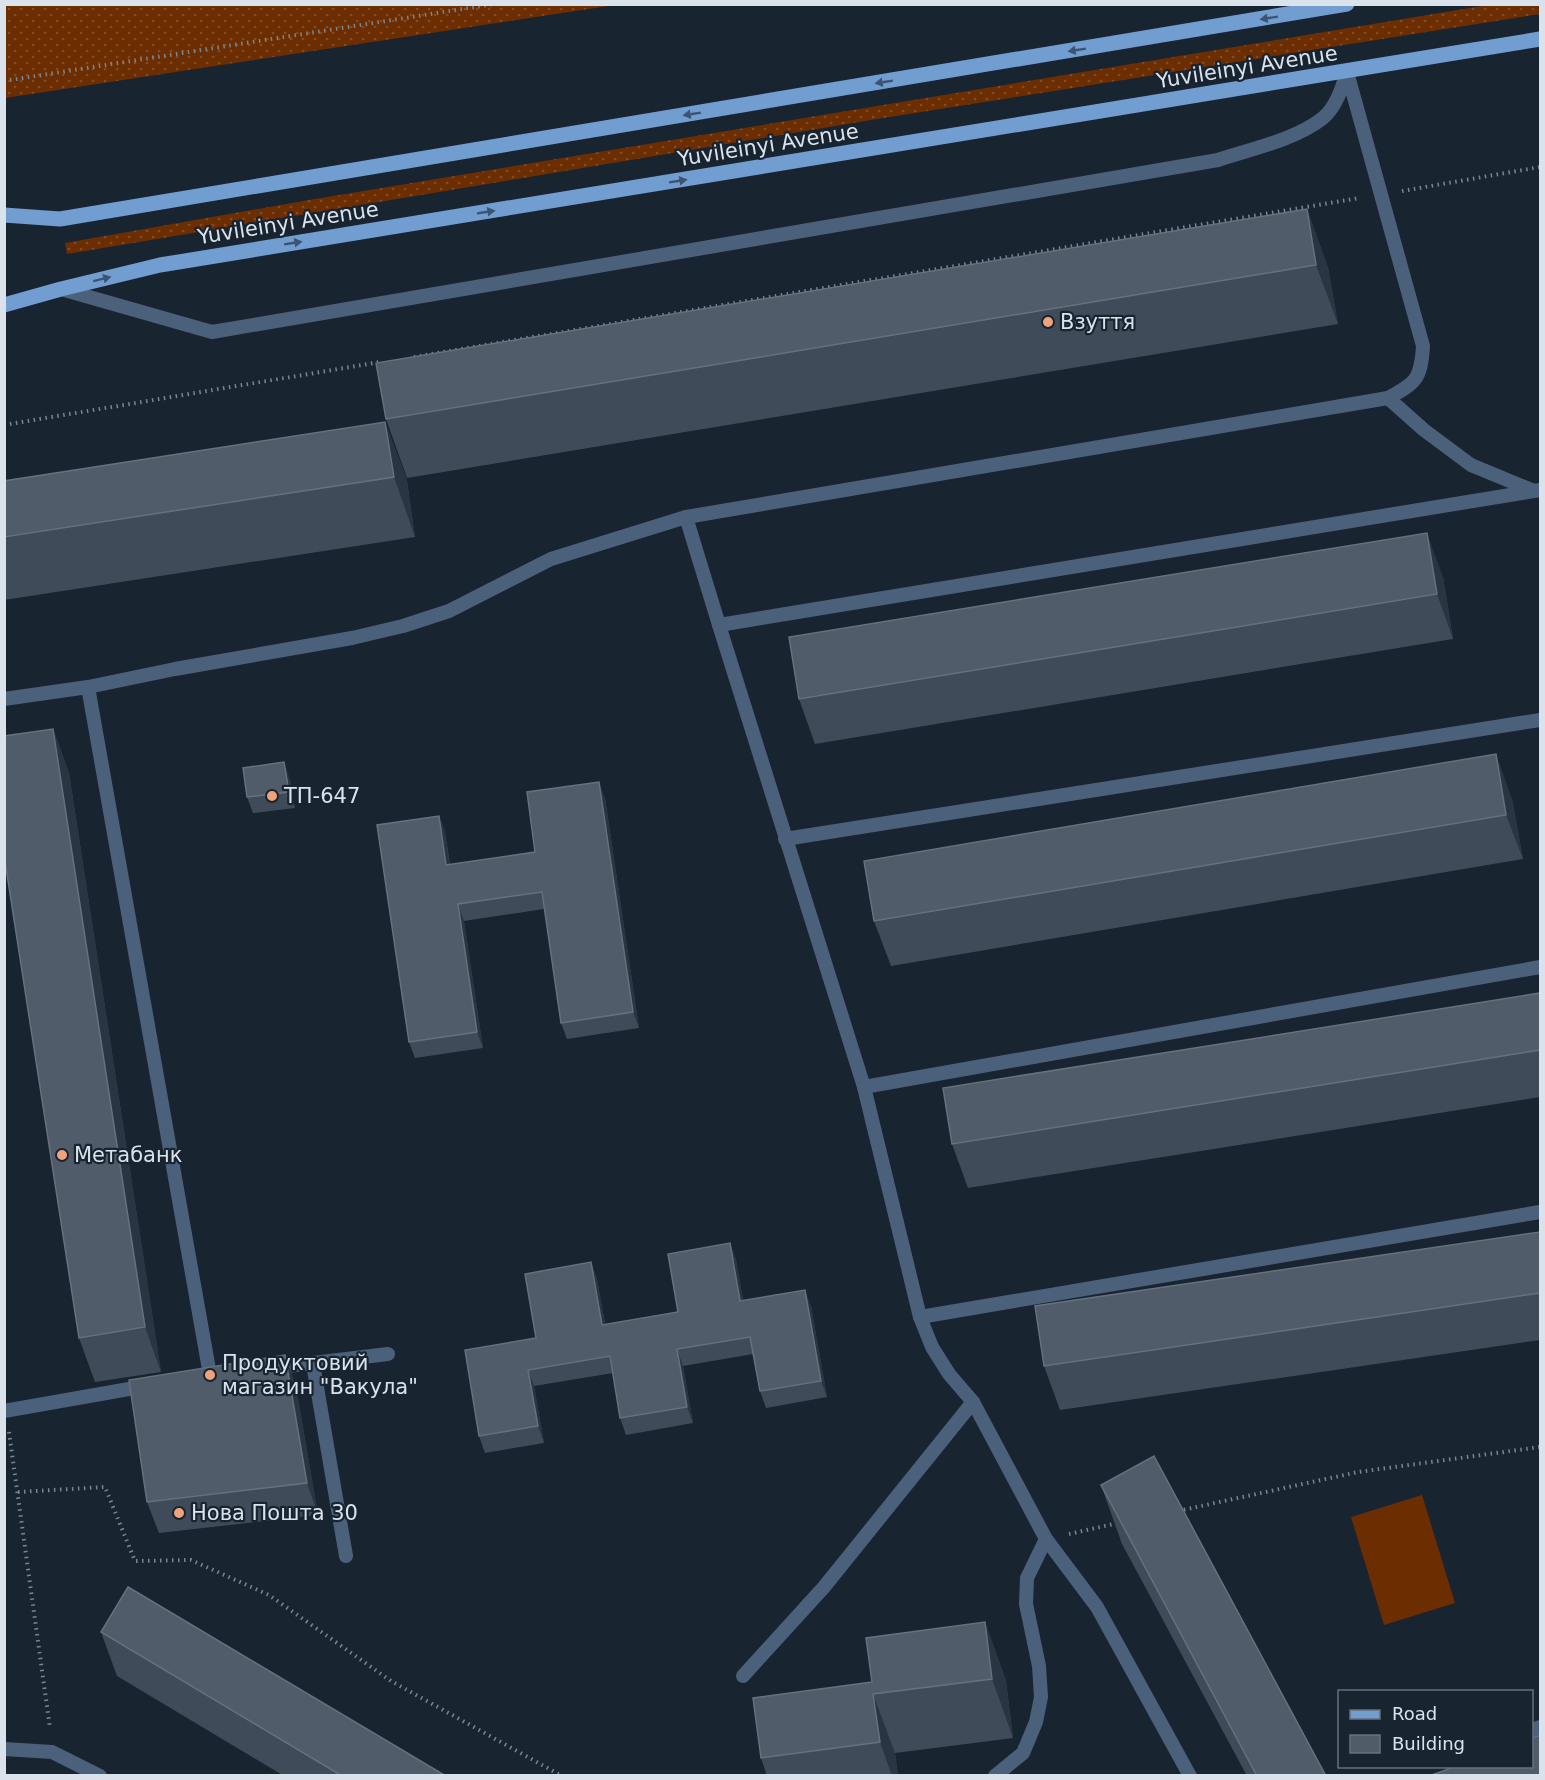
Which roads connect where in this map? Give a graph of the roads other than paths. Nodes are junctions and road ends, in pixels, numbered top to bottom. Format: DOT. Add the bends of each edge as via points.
graph roads {
  1 [pos="1347,4"];
  2 [pos="1540,39"];
  3 [pos="1347,72"];
  4 [pos="4,215"];
  5 [pos="60,289"];
  6 [pos="4,305"];
  7 [pos="1388,398"];
  8 [pos="1537,490"];
  9 [pos="686,517"];
  10 [pos="719,624"];
  11 [pos="88,687"];
  12 [pos="4,699"];
  13 [pos="1540,720"];
  14 [pos="785,839"];
  15 [pos="1540,967"];
  16 [pos="864,1087"];
  17 [pos="1540,1212"];
  18 [pos="920,1317"];
  19 [pos="388,1354"];
  20 [pos="313,1364"];
  21 [pos="255,1370"];
  22 [pos="187,1379"];
  23 [pos="164,1383"];
  24 [pos="973,1402"];
  25 [pos="5,1411"];
  26 [pos="1046,1539"];
  27 [pos="346,1556"];
  28 [pos="743,1677"];
  29 [pos="4,1749"];
  30 [pos="100,1776"];
  31 [pos="995,1776"];
  32 [pos="1190,1776"];
  1 -- 4 [label="main road, Yuvileinyi Avenue, one-way" via="60,219"];
  2 -- 3 [label="main road, Yuvileinyi Avenue"];
  5 -- 3 [label="main road, Yuvileinyi Avenue, one-way" via="160,265"];
  3 -- 5 [label="lane" via="1338,97 1324,117 1287,137 1218,160 212,332"];
  3 -- 7 [label="lane" via="1423,346 1421,368 1411,385"];
  5 -- 6 [label="main road, Yuvileinyi Avenue"];
  7 -- 8 [label="lane" via="1471,465"];
  7 -- 9 [label="lane"];
  8 -- 10 [label="lane"];
  9 -- 10 [label="lane"];
  9 -- 11 [label="lane" via="551,559 449,611 403,626"];
  10 -- 14 [label="lane"];
  11 -- 12 [label="lane"];
  11 -- 22 [label="lane" via="215,1374"];
  13 -- 14 [label="lane"];
  14 -- 16 [label="lane"];
  15 -- 16 [label="lane"];
  16 -- 18 [label="lane"];
  17 -- 18 [label="lane"];
  18 -- 24 [label="lane" via="932,1347"];
  19 -- 20 [label="lane"];
  20 -- 21 [label="lane"];
  20 -- 27 [label="lane"];
  23 -- 25 [label="lane"];
  24 -- 26 [label="lane"];
  24 -- 28 [label="lane" via="824,1587"];
  26 -- 31 [label="lane" via="1027,1578 1026,1604 1041,1697 1036,1722 1023,1753"];
  26 -- 32 [label="lane" via="1097,1607"];
  29 -- 30 [label="lane" via="52,1752"];
}
